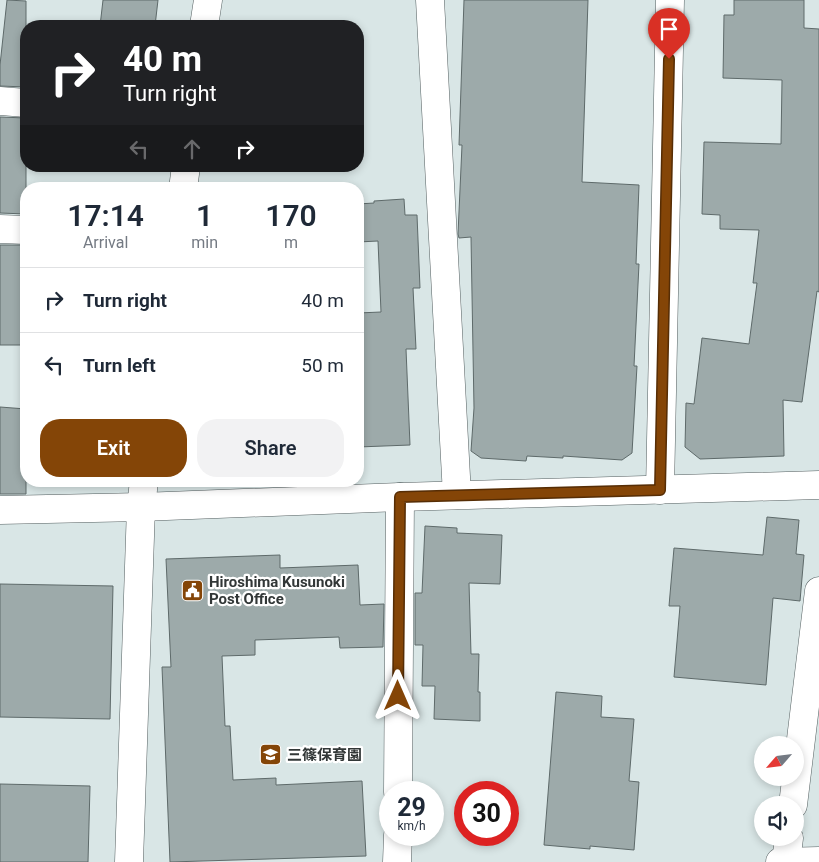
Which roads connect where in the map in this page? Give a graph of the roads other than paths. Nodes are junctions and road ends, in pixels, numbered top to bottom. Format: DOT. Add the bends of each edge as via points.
graph roads {
  1 [pos="208,0"];
  2 [pos="430,0"];
  3 [pos="670,0"];
  4 [pos="205,20"];
  5 [pos="0,101"];
  6 [pos="20,103"];
  7 [pos="0,229"];
  8 [pos="20,230"];
  9 [pos="819,485"];
  10 [pos="660,490"];
  11 [pos="142,494"];
  12 [pos="458,495"];
  13 [pos="400,497"];
  14 [pos="0,510"];
  15 [pos="819,591"];
  16 [pos="398,781"];
  17 [pos="794,796"];
  18 [pos="398,846"];
  19 [pos="788,846"];
  20 [pos="819,861"];
  21 [pos="129,862"];
  22 [pos="397,862"];
  23 [pos="780,862"];
  24 [pos="786,862"];
  1 -- 4 [label="street"];
  2 -- 12 [label="street"];
  3 -- 10 [label="street"];
  5 -- 6 [label="street"];
  7 -- 8 [label="street"];
  9 -- 10 [label="street"];
  10 -- 12 [label="street"];
  11 -- 13 [label="street"];
  11 -- 14 [label="street"];
  11 -- 21 [label="street"];
  12 -- 13 [label="street"];
  13 -- 16 [label="street"];
  15 -- 17 [label="street"];
  18 -- 22 [label="street"];
  19 -- 24 [label="street"];
  20 -- 24 [label="street"];
  23 -- 24 [label="street"];
}
